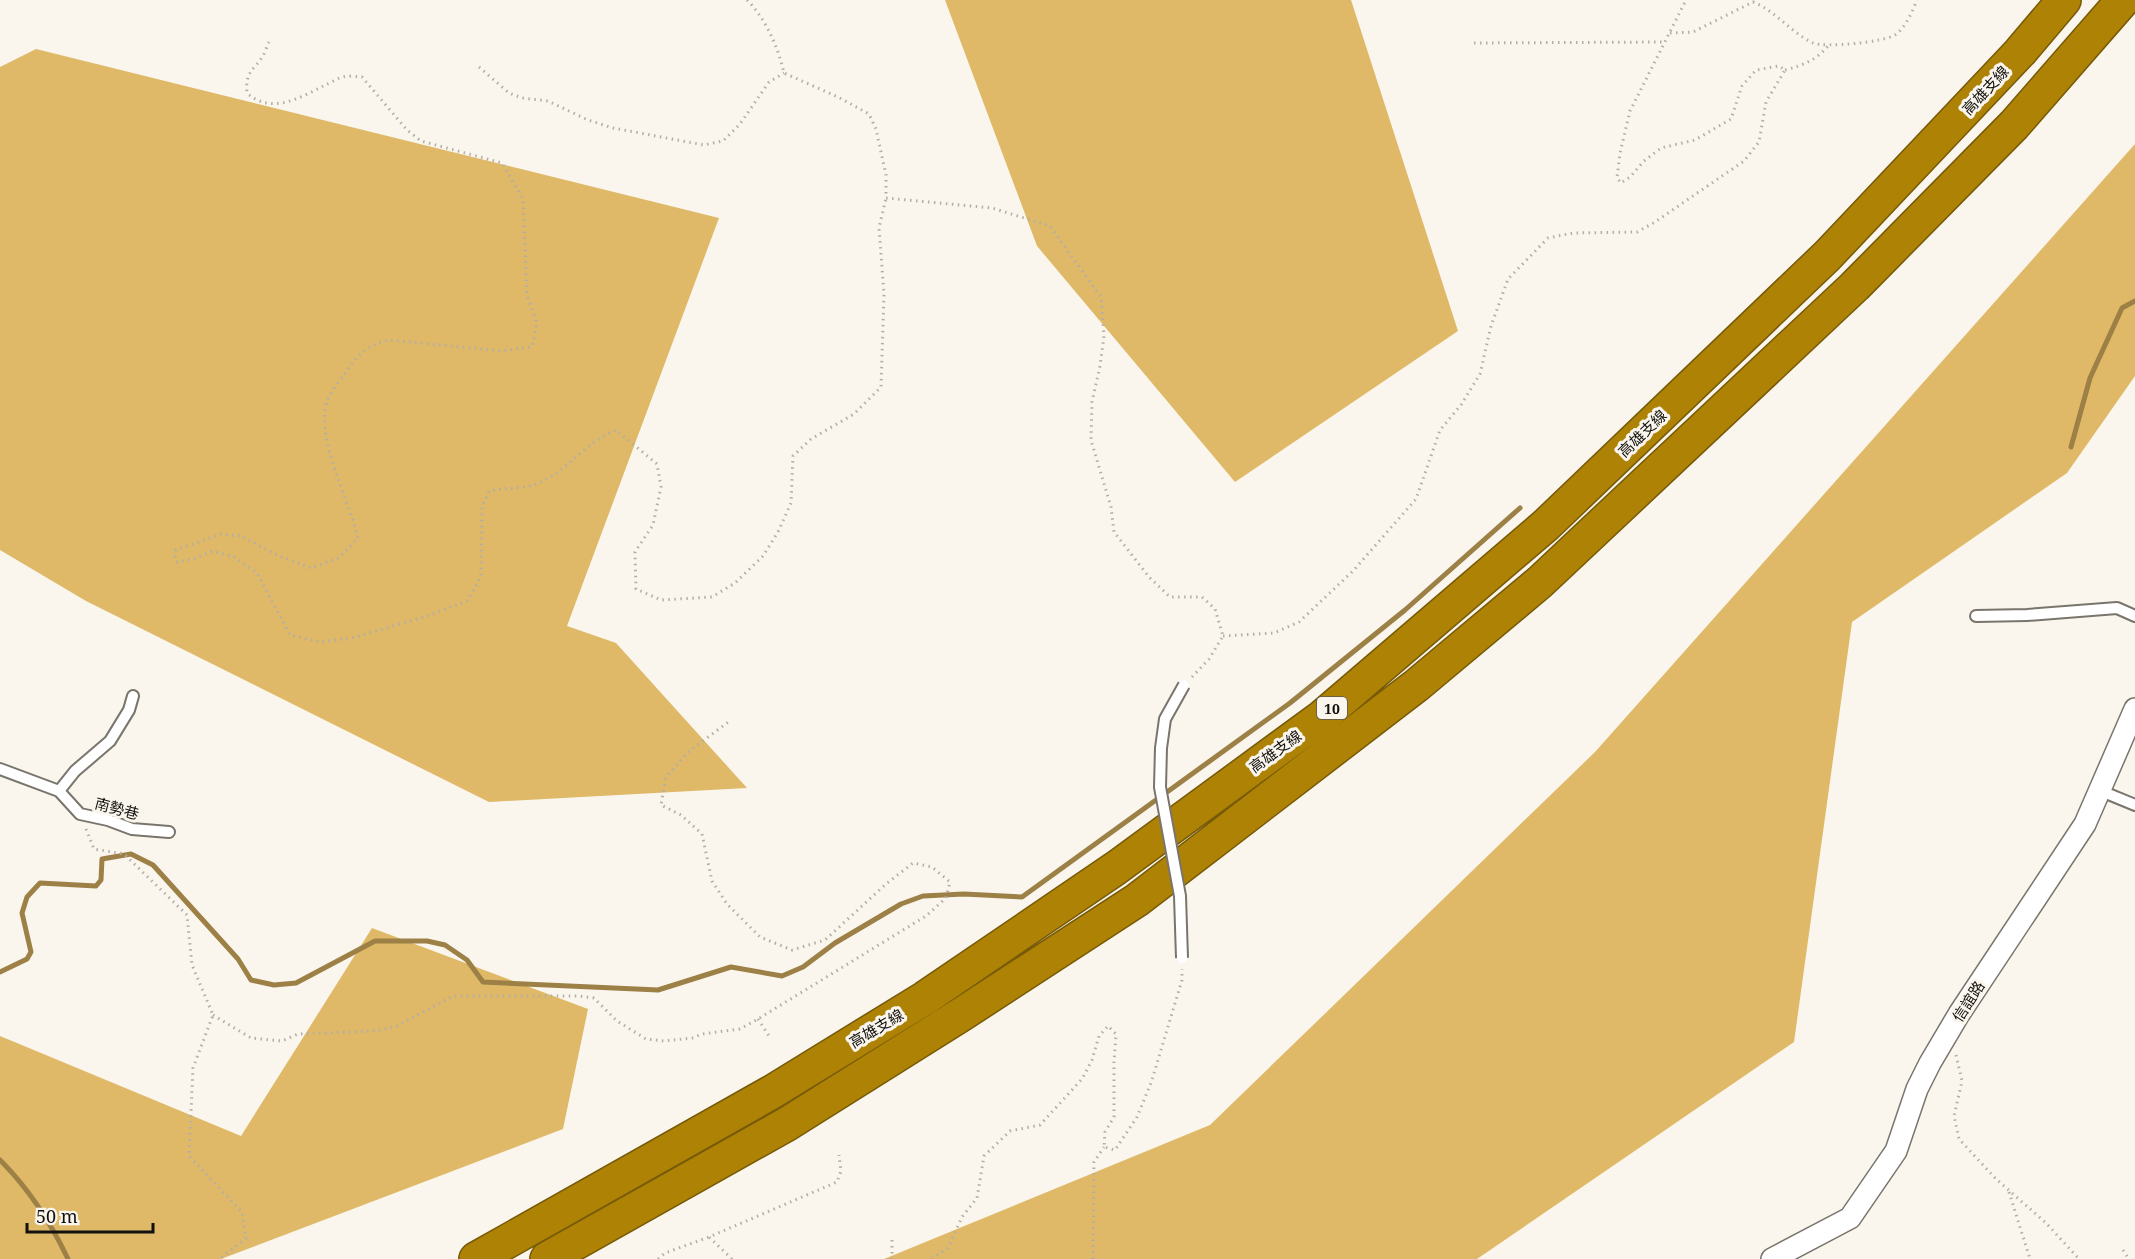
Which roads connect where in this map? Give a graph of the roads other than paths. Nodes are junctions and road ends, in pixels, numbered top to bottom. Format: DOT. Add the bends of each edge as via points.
graph roads {
  1 [pos="2064,0"];
  2 [pos="2122,0"];
  3 [pos="1976,616"];
  4 [pos="2135,616"];
  5 [pos="1184,685"];
  6 [pos="133,696"];
  7 [pos="2135,709"];
  8 [pos="0,769"];
  9 [pos="59,791"];
  10 [pos="2100,791"];
  11 [pos="2135,805"];
  12 [pos="169,832"];
  13 [pos="1182,958"];
  14 [pos="476,1259"];
  15 [pos="546,1259"];
  16 [pos="1772,1259"];
  1 -- 14 [label="highway, 高雄支線 / 10" via="1827,256 1546,525 1322,717 1116,868 925,998 772,1092"];
  2 -- 15 [label="highway, 10" via="2014,125 1855,285 1539,582 1417,686 1137,900 787,1124"];
  3 -- 4 [label="lane" via="2117,608"];
  5 -- 13 [label="lane, bridge" via="1165,718 1160,787 1180,896"];
  6 -- 9 [label="lane" via="110,741 75,771"];
  7 -- 10 [label="street, 信誼路"];
  8 -- 9 [label="lane, 南勢巷"];
  9 -- 12 [label="lane, 南勢巷" via="80,814 132,830"];
  10 -- 11 [label="lane"];
  10 -- 16 [label="street, 信誼路" via="2085,824 1950,1029 1917,1089 1896,1151 1850,1218"];
}
